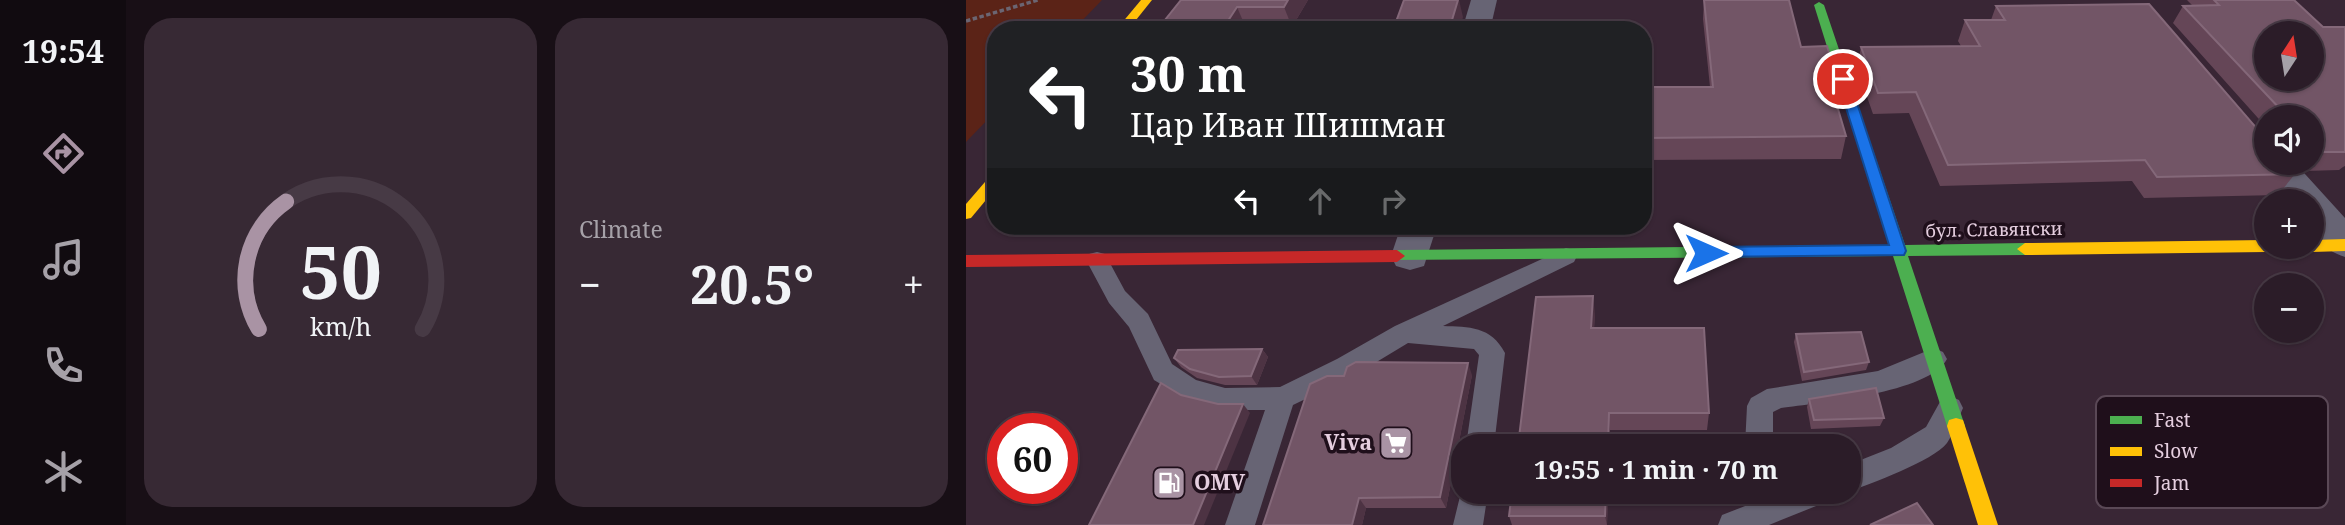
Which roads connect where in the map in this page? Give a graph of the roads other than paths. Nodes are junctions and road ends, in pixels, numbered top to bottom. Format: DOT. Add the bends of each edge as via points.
graph roads {
  1 [pos="1147,0"];
  2 [pos="1484,0"];
  3 [pos="1819,5"];
  4 [pos="1130,21"];
  5 [pos="1478,21"];
  6 [pos="2286,175"];
  7 [pos="987,189"];
  8 [pos="2298,189"];
  9 [pos="966,214"];
  10 [pos="2324,219"];
  11 [pos="1415,241"];
  12 [pos="2345,244"];
  13 [pos="2324,245"];
  14 [pos="2254,246"];
  15 [pos="1898,251"];
  16 [pos="1569,254"];
  17 [pos="1097,260"];
  18 [pos="966,261"];
  19 [pos="1404,333"];
  20 [pos="1934,359"];
  21 [pos="1282,397"];
  22 [pos="1950,408"];
  23 [pos="1482,434"];
  24 [pos="1759,434"];
  25 [pos="1861,474"];
  26 [pos="1472,504"];
  27 [pos="1785,504"];
  28 [pos="1240,525"];
  29 [pos="1468,525"];
  30 [pos="1733,525"];
  31 [pos="1988,525"];
  1 -- 4 [label="main road"];
  2 -- 5 [label="street"];
  3 -- 15 [label="main road"];
  6 -- 8 [label="street"];
  7 -- 9 [label="main road"];
  10 -- 12 [label="street"];
  11 -- 16 [label="main road, бул. Славянски"];
  11 -- 17 [label="main road, бул. Славянски"];
  12 -- 13 [label="main road"];
  14 -- 15 [label="main road, бул. Славянски"];
  15 -- 16 [label="main road, бул. Славянски"];
  15 -- 20 [label="main road"];
  16 -- 19 [label="lane"];
  17 -- 18 [label="main road, бул. Славянски"];
  17 -- 21 [label="lane" via="1117,297 1139,321 1163,372 1189,390 1224,399"];
  19 -- 21 [label="lane"];
  19 -- 23 [label="lane" via="1476,338 1492,353"];
  20 -- 22 [label="main road"];
  20 -- 24 [label="lane" via="1896,378 1776,397 1760,406"];
  21 -- 28 [label="lane"];
  22 -- 25 [label="lane" via="1936,436"];
  22 -- 31 [label="main road"];
  26 -- 29 [label="lane"];
  27 -- 30 [label="lane"];
}
